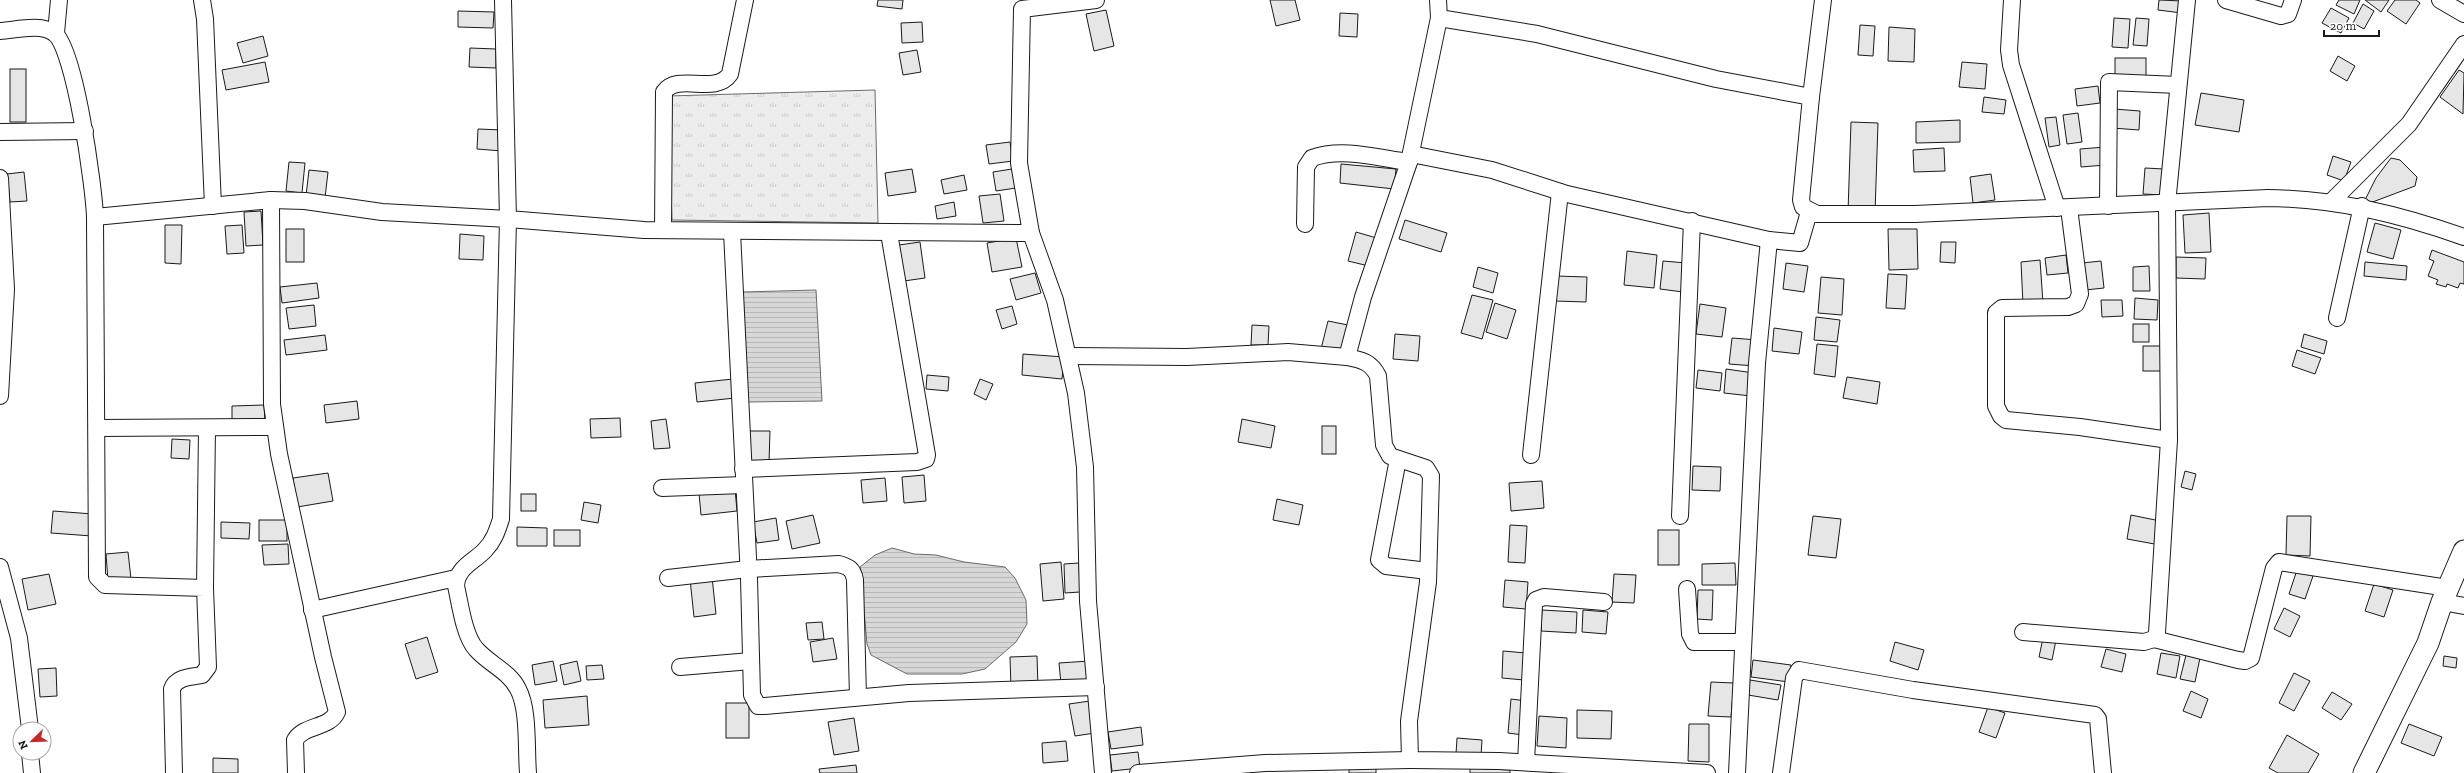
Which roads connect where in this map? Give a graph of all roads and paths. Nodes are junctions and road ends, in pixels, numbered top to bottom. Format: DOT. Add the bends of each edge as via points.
graph roads {
  1 [pos="59,0"];
  2 [pos="202,0"];
  3 [pos="503,0"];
  4 [pos="745,0"];
  5 [pos="1096,0"];
  6 [pos="1438,0"];
  7 [pos="1823,0"];
  8 [pos="2012,0"];
  9 [pos="2187,0"];
  10 [pos="2226,0"];
  11 [pos="2293,0"];
  12 [pos="2440,0"];
  13 [pos="1022,4"];
  14 [pos="2464,14"];
  15 [pos="1439,18"];
  16 [pos="0,31"];
  17 [pos="56,33"];
  18 [pos="2464,44"];
  19 [pos="2178,85"];
  20 [pos="1811,97"];
  21 [pos="84,131"];
  22 [pos="0,132"];
  23 [pos="1410,158"];
  24 [pos="0,188"];
  25 [pos="1560,192"];
  26 [pos="271,200"];
  27 [pos="2331,202"];
  28 [pos="2166,204"];
  29 [pos="213,206"];
  30 [pos="2108,206"];
  31 [pos="2362,206"];
  32 [pos="2063,208"];
  33 [pos="1809,212"];
  34 [pos="96,217"];
  35 [pos="508,219"];
  36 [pos="1692,221"];
  37 [pos="1305,224"];
  38 [pos="663,230"];
  39 [pos="732,232"];
  40 [pos="889,233"];
  41 [pos="1031,233"];
  42 [pos="2464,236"];
  43 [pos="1769,240"];
  44 [pos="2337,318"];
  45 [pos="1070,356"];
  46 [pos="1347,356"];
  47 [pos="0,396"];
  48 [pos="276,427"];
  49 [pos="97,428"];
  50 [pos="207,428"];
  51 [pos="2169,440"];
  52 [pos="1531,455"];
  53 [pos="1398,459"];
  54 [pos="743,477"];
  55 [pos="662,488"];
  56 [pos="1680,516"];
  57 [pos="2464,551"];
  58 [pos="0,568"];
  59 [pos="748,569"];
  60 [pos="1428,571"];
  61 [pos="456,578"];
  62 [pos="668,578"];
  63 [pos="205,588"];
  64 [pos="1687,589"];
  65 [pos="2445,595"];
  66 [pos="1604,602"];
  67 [pos="2464,606"];
  68 [pos="312,610"];
  69 [pos="2023,632"];
  70 [pos="2154,639"];
  71 [pos="1743,642"];
  72 [pos="751,661"];
  73 [pos="680,667"];
  74 [pos="1096,687"];
  75 [pos="858,697"];
  76 [pos="29,721"];
  77 [pos="1410,760"];
  78 [pos="31,761"];
  79 [pos="1520,766"];
  80 [pos="1283,768"];
  81 [pos="32,773"];
  82 [pos="174,773"];
  83 [pos="296,773"];
  84 [pos="528,773"];
  85 [pos="1103,773"];
  86 [pos="1138,773"];
  87 [pos="1708,773"];
  88 [pos="1737,773"];
  89 [pos="1781,773"];
  90 [pos="2103,773"];
  91 [pos="2364,773"];
  1 -- 17 [label="street"];
  2 -- 29 [label="street"];
  3 -- 35 [label="street"];
  4 -- 38 [label="street" via="730,74 726,80 672,85 664,92"];
  5 -- 13 [label="street"];
  6 -- 15 [label="street"];
  7 -- 20 [label="street"];
  8 -- 32 [label="street" via="2008,50 2011,65"];
  9 -- 19 [label="street"];
  10 -- 11 [label="street" via="2281,16 2288,14"];
  12 -- 14 [label="street"];
  13 -- 41 [label="street" via="1019,163"];
  15 -- 20 [label="street" via="1537,34 1716,79"];
  15 -- 23 [label="street"];
  16 -- 17 [label="street" via="36,28"];
  17 -- 21 [label="street" via="74,83"];
  18 -- 27 [label="street" via="2410,124"];
  19 -- 28 [label="street"];
  19 -- 30 [label="street" via="2109,82"];
  20 -- 33 [label="street" via="1801,200 1803,207"];
  21 -- 22 [label="street"];
  21 -- 34 [label="street"];
  23 -- 25 [label="street" via="1492,170"];
  23 -- 37 [label="street" via="1346,153 1312,158 1306,167"];
  23 -- 46 [label="street" via="1363,298"];
  24 -- 47 [label="street" via="6,289"];
  25 -- 36 [label="street"];
  25 -- 52 [label="street"];
  26 -- 29 [label="street"];
  26 -- 35 [label="street" via="305,201 382,212"];
  26 -- 48 [label="street" via="272,404"];
  27 -- 28 [label="street" via="2300,198 2268,198"];
  27 -- 31 [label="street"];
  28 -- 30 [label="street"];
  28 -- 51 [label="street"];
  29 -- 34 [label="street"];
  30 -- 32 [label="street"];
  31 -- 42 [label="street"];
  31 -- 44 [label="street"];
  32 -- 33 [label="street" via="1915,214"];
  32 -- 51 [label="street" via="2080,294 2076,304 2068,307 2002,308 1996,313 1996,406 2006,420 2080,427"];
  33 -- 43 [label="street" via="1800,243"];
  34 -- 49 [label="street"];
  35 -- 38 [label="street"];
  35 -- 61 [label="street" via="501,519 495,537 486,550 460,571"];
  36 -- 43 [label="street"];
  36 -- 56 [label="street"];
  38 -- 39 [label="street"];
  39 -- 40 [label="street"];
  39 -- 54 [label="street"];
  40 -- 41 [label="street"];
  40 -- 54 [label="street" via="926,459 917,462"];
  41 -- 45 [label="street" via="1055,300"];
  43 -- 71 [label="street" via="1757,371"];
  45 -- 46 [label="street" via="1187,357 1288,352"];
  45 -- 74 [label="street" via="1085,467 1088,601"];
  46 -- 53 [label="street" via="1373,366 1378,376 1385,449 1390,456"];
  48 -- 50 [label="street"];
  48 -- 68 [label="street" via="289,511"];
  49 -- 50 [label="street"];
  49 -- 63 [label="street" via="97,577 105,584"];
  50 -- 63 [label="street"];
  51 -- 70 [label="street" via="2157,633"];
  53 -- 60 [label="street" via="1426,468 1431,476"];
  53 -- 60 [label="street" via="1379,560 1386,566"];
  54 -- 55 [label="street"];
  54 -- 59 [label="street"];
  57 -- 65 [label="street"];
  58 -- 76 [label="street" via="19,638"];
  59 -- 62 [label="street"];
  59 -- 72 [label="street"];
  59 -- 75 [label="street" via="839,564 853,571"];
  60 -- 77 [label="street" via="1409,721"];
  61 -- 68 [label="street"];
  61 -- 84 [label="street" via="469,638 479,653 509,676 523,699"];
  63 -- 82 [label="street" via="208,667 202,675 178,680 172,689"];
  64 -- 71 [label="street" via="1690,634 1694,642"];
  65 -- 67 [label="street"];
  65 -- 70 [label="street" via="2279,562 2274,568 2251,658 2245,661 2238,660"];
  65 -- 91 [label="street" via="2428,642"];
  66 -- 79 [label="street" via="1544,598 1536,600"];
  68 -- 83 [label="street" via="338,712 331,720 300,732 297,736"];
  69 -- 70 [label="street" via="2144,642"];
  71 -- 88 [label="street"];
  72 -- 73 [label="street"];
  72 -- 75 [label="street" via="752,695 758,706"];
  74 -- 75 [label="street"];
  74 -- 85 [label="street"];
  77 -- 79 [label="street"];
  77 -- 80 [label="street"];
  78 -- 81 [label="street"];
  79 -- 87 [label="street"];
  80 -- 86 [label="street"];
  89 -- 90 [label="street" via="1794,678 1799,670 1913,690 2095,715 2098,719"];
}
